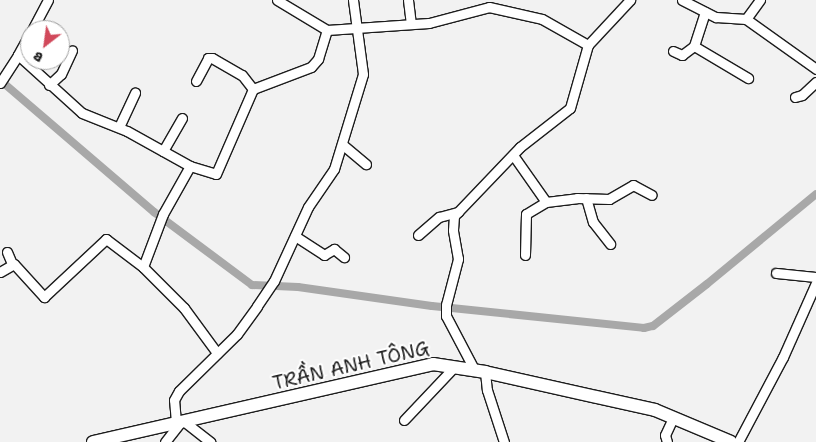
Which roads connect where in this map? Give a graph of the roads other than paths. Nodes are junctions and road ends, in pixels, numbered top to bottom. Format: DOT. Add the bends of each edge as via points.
graph roads {
  1 [pos="277,0"];
  2 [pos="353,0"];
  3 [pos="408,0"];
  4 [pos="630,0"];
  5 [pos="682,0"];
  6 [pos="760,0"];
  7 [pos="43,2"];
  8 [pos="705,12"];
  9 [pos="746,19"];
  10 [pos="36,20"];
  11 [pos="411,24"];
  12 [pos="327,30"];
  13 [pos="358,30"];
  14 [pos="588,45"];
  15 [pos="694,46"];
  16 [pos="72,50"];
  17 [pos="673,51"];
  18 [pos="20,52"];
  19 [pos="18,56"];
  20 [pos="816,69"];
  21 [pos="748,78"];
  22 [pos="196,81"];
  23 [pos="816,82"];
  24 [pos="0,83"];
  25 [pos="49,85"];
  26 [pos="253,89"];
  27 [pos="136,93"];
  28 [pos="795,97"];
  29 [pos="182,118"];
  30 [pos="119,127"];
  31 [pos="343,145"];
  32 [pos="163,151"];
  33 [pos="514,155"];
  34 [pos="366,164"];
  35 [pos="190,166"];
  36 [pos="652,195"];
  37 [pos="586,198"];
  38 [pos="546,202"];
  39 [pos="458,212"];
  40 [pos="418,235"];
  41 [pos="295,236"];
  42 [pos="610,244"];
  43 [pos="7,252"];
  44 [pos="525,255"];
  45 [pos="344,257"];
  46 [pos="12,264"];
  47 [pos="142,267"];
  48 [pos="0,272"];
  49 [pos="776,272"];
  50 [pos="816,277"];
  51 [pos="816,283"];
  52 [pos="217,353"];
  53 [pos="455,366"];
  54 [pos="479,370"];
  55 [pos="673,418"];
  56 [pos="404,420"];
  57 [pos="180,423"];
  58 [pos="94,442"];
  59 [pos="165,442"];
  60 [pos="210,442"];
  61 [pos="504,442"];
  62 [pos="667,442"];
  63 [pos="731,442"];
  64 [pos="738,442"];
  1 -- 12 [label="street"];
  2 -- 13 [label="street"];
  3 -- 11 [label="street"];
  4 -- 14 [label="street"];
  5 -- 8 [label="street"];
  6 -- 9 [label="street"];
  7 -- 10 [label="street"];
  8 -- 9 [label="street" via="723,18"];
  8 -- 15 [label="street"];
  9 -- 20 [label="street"];
  11 -- 13 [label="street"];
  11 -- 14 [label="street" via="429,23 489,7 542,19"];
  12 -- 13 [label="street"];
  12 -- 26 [label="street" via="318,59 311,67"];
  13 -- 31 [label="street" via="363,74"];
  14 -- 33 [label="street" via="570,108"];
  15 -- 17 [label="street" via="682,55"];
  15 -- 21 [label="street"];
  16 -- 25 [label="street" via="62,74"];
  18 -- 19 [label="street"];
  19 -- 24 [label="street"];
  19 -- 25 [label="street"];
  22 -- 26 [label="street" via="208,58 212,58 242,75"];
  23 -- 28 [label="street"];
  25 -- 30 [label="street" via="82,113"];
  26 -- 35 [label="street" via="219,172 212,174"];
  27 -- 30 [label="street"];
  29 -- 32 [label="street"];
  30 -- 32 [label="street"];
  31 -- 34 [label="street"];
  31 -- 41 [label="street" via="334,169 308,207"];
  32 -- 35 [label="street"];
  33 -- 38 [label="street"];
  33 -- 39 [label="street"];
  35 -- 47 [label="street" via="161,218"];
  36 -- 37 [label="street" via="633,185 609,199"];
  37 -- 38 [label="street"];
  37 -- 42 [label="street" via="593,222"];
  38 -- 44 [label="street" via="526,214"];
  39 -- 40 [label="street" via="439,217"];
  39 -- 54 [label="street" via="453,224 458,259 446,316"];
  41 -- 45 [label="street" via="324,255 334,249"];
  41 -- 52 [label="street" via="272,284 238,334"];
  43 -- 46 [label="street"];
  46 -- 47 [label="street" via="44,297 102,240 110,241"];
  46 -- 48 [label="street"];
  47 -- 52 [label="street" via="184,308"];
  49 -- 50 [label="street"];
  51 -- 64 [label="street" via="783,357"];
  52 -- 57 [label="street" via="174,400"];
  53 -- 54 [label="street, TRẦN ANH TÔNG"];
  53 -- 56 [label="street"];
  53 -- 57 [label="street, TRẦN ANH TÔNG" via="433,364"];
  54 -- 55 [label="street, TRẦN ANH TÔNG" via="655,410"];
  54 -- 61 [label="street"];
  55 -- 62 [label="street" via="665,435"];
  55 -- 63 [label="street, TRẦN ANH TÔNG"];
  57 -- 58 [label="street, TRẦN ANH TÔNG"];
  57 -- 59 [label="street"];
  57 -- 60 [label="street"];
}
